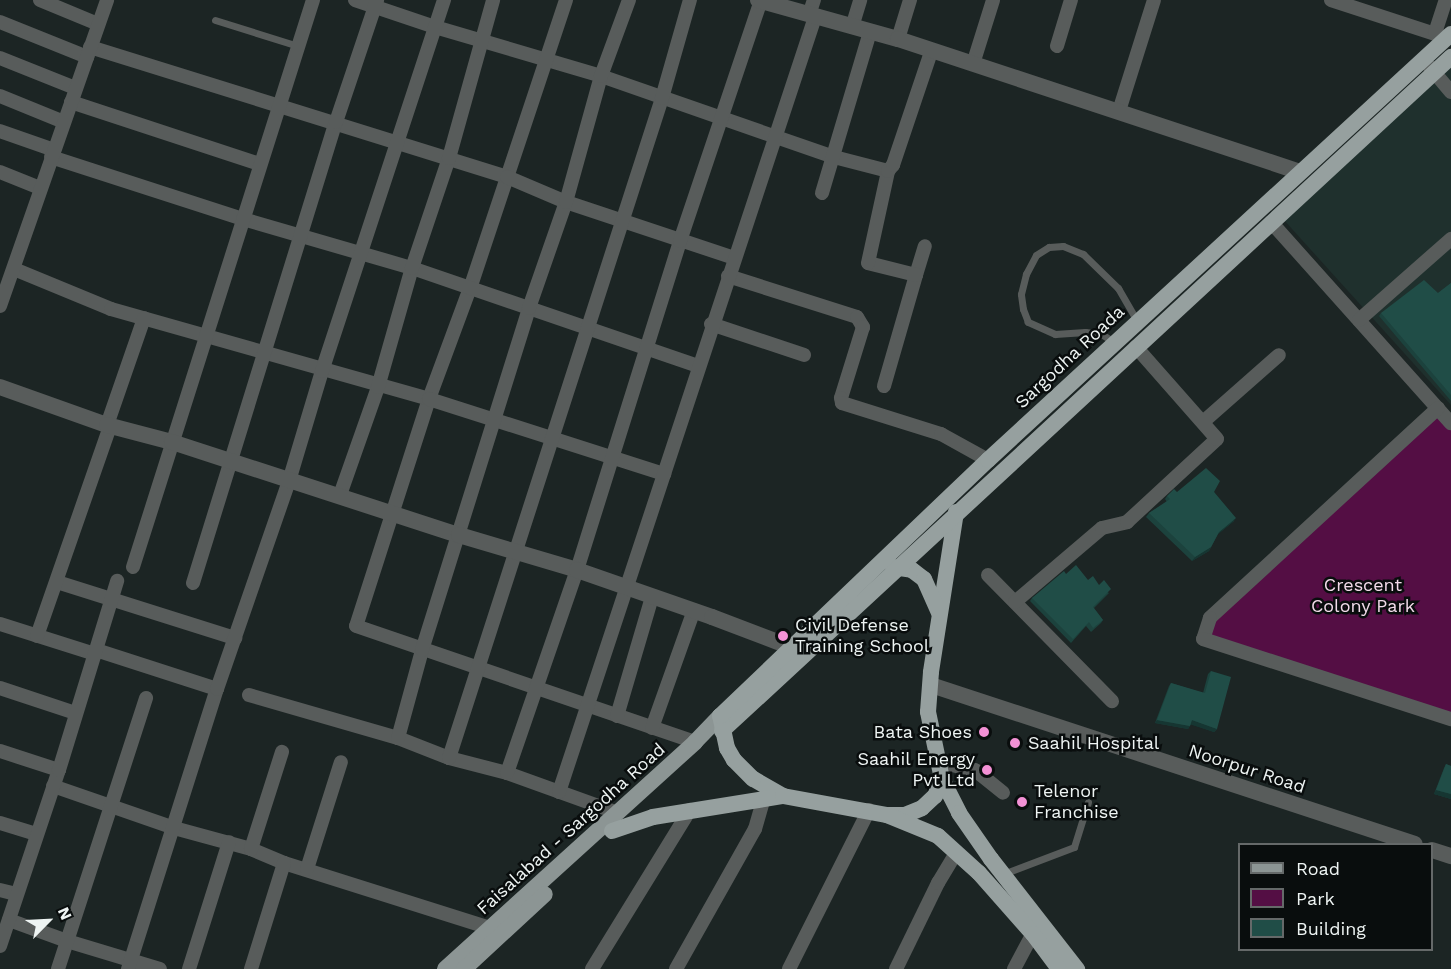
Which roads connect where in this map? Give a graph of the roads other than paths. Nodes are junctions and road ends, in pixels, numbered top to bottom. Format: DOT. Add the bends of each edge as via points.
graph roads {
  1 [pos="40,0"];
  2 [pos="107,0"];
  3 [pos="313,0"];
  4 [pos="355,0"];
  5 [pos="444,0"];
  6 [pos="493,0"];
  7 [pos="566,0"];
  8 [pos="629,0"];
  9 [pos="690,0"];
  10 [pos="759,0"];
  11 [pos="860,0"];
  12 [pos="910,0"];
  13 [pos="993,0"];
  14 [pos="1071,0"];
  15 [pos="1154,0"];
  16 [pos="1331,0"];
  17 [pos="1446,0"];
  18 [pos="376,3"];
  19 [pos="813,10"];
  20 [pos="215,20"];
  21 [pos="0,22"];
  22 [pos="98,24"];
  23 [pos="435,27"];
  24 [pos="852,27"];
  25 [pos="870,32"];
  26 [pos="1444,35"];
  27 [pos="481,39"];
  28 [pos="898,39"];
  29 [pos="298,46"];
  30 [pos="1057,46"];
  31 [pos="89,52"];
  32 [pos="931,52"];
  33 [pos="1451,57"];
  34 [pos="0,58"];
  35 [pos="546,59"];
  36 [pos="973,64"];
  37 [pos="1429,66"];
  38 [pos="601,76"];
  39 [pos="1451,92"];
  40 [pos="73,95"];
  41 [pos="0,96"];
  42 [pos="662,98"];
  43 [pos="279,104"];
  44 [pos="1119,111"];
  45 [pos="722,118"];
  46 [pos="64,122"];
  47 [pos="336,122"];
  48 [pos="0,131"];
  49 [pos="777,135"];
  50 [pos="397,142"];
  51 [pos="53,153"];
  52 [pos="834,157"];
  53 [pos="449,158"];
  54 [pos="260,164"];
  55 [pos="888,171"];
  56 [pos="0,172"];
  57 [pos="1300,172"];
  58 [pos="507,177"];
  59 [pos="40,188"];
  60 [pos="822,193"];
  61 [pos="566,202"];
  62 [pos="243,219"];
  63 [pos="623,220"];
  64 [pos="1271,222"];
  65 [pos="301,235"];
  66 [pos="1451,239"];
  67 [pos="680,241"];
  68 [pos="925,246"];
  69 [pos="361,253"];
  70 [pos="734,258"];
  71 [pos="412,268"];
  72 [pos="14,269"];
  73 [pos="916,275"];
  74 [pos="728,276"];
  75 [pos="470,288"];
  76 [pos="0,306"];
  77 [pos="529,308"];
  78 [pos="144,318"];
  79 [pos="1359,320"];
  80 [pos="1137,321"];
  81 [pos="711,324"];
  82 [pos="589,327"];
  83 [pos="206,335"];
  84 [pos="1114,342"];
  85 [pos="1142,342"];
  86 [pos="647,346"];
  87 [pos="265,352"];
  88 [pos="804,355"];
  89 [pos="1279,355"];
  90 [pos="698,366"];
  91 [pos="322,371"];
  92 [pos="884,386"];
  93 [pos="0,387"];
  94 [pos="378,387"];
  95 [pos="429,399"];
  96 [pos="1438,408"];
  97 [pos="495,421"];
  98 [pos="1203,422"];
  99 [pos="1451,423"];
  100 [pos="108,425"];
  101 [pos="553,440"];
  102 [pos="172,442"];
  103 [pos="611,458"];
  104 [pos="988,460"];
  105 [pos="231,462"];
  106 [pos="664,474"];
  107 [pos="289,481"];
  108 [pos="340,495"];
  109 [pos="956,512"];
  110 [pos="394,513"];
  111 [pos="459,535"];
  112 [pos="516,552"];
  113 [pos="133,567"];
  114 [pos="876,567"];
  115 [pos="900,567"];
  116 [pos="577,570"];
  117 [pos="988,575"];
  118 [pos="117,581"];
  119 [pos="57,582"];
  120 [pos="193,583"];
  121 [pos="628,590"];
  122 [pos="652,597"];
  123 [pos="112,599"];
  124 [pos="1015,602"];
  125 [pos="694,610"];
  126 [pos="939,612"];
  127 [pos="1,626"];
  128 [pos="37,636"];
  129 [pos="235,638"];
  130 [pos="791,647"];
  131 [pos="422,650"];
  132 [pos="95,652"];
  133 [pos="479,668"];
  134 [pos="931,686"];
  135 [pos="0,688"];
  136 [pos="537,688"];
  137 [pos="217,689"];
  138 [pos="249,696"];
  139 [pos="146,698"];
  140 [pos="1113,702"];
  141 [pos="589,707"];
  142 [pos="75,713"];
  143 [pos="617,716"];
  144 [pos="1451,719"];
  145 [pos="721,723"];
  146 [pos="652,728"];
  147 [pos="398,738"];
  148 [pos="695,742"];
  149 [pos="0,750"];
  150 [pos="282,752"];
  151 [pos="449,758"];
  152 [pos="341,762"];
  153 [pos="59,770"];
  154 [pos="941,770"];
  155 [pos="507,773"];
  156 [pos="53,786"];
  157 [pos="559,792"];
  158 [pos="1003,793"];
  159 [pos="783,796"];
  160 [pos="764,798"];
  161 [pos="1088,802"];
  162 [pos="110,806"];
  163 [pos="690,810"];
  164 [pos="869,810"];
  165 [pos="618,813"];
  166 [pos="887,814"];
  167 [pos="0,823"];
  168 [pos="174,828"];
  169 [pos="612,831"];
  170 [pos="35,834"];
  171 [pos="229,842"];
  172 [pos="1412,843"];
  173 [pos="251,849"];
  174 [pos="1433,851"];
  175 [pos="956,853"];
  176 [pos="1451,856"];
  177 [pos="284,863"];
  178 [pos="307,869"];
  179 [pos="1004,874"];
  180 [pos="0,890"];
  181 [pos="16,894"];
  182 [pos="9,920"];
  183 [pos="490,928"];
  184 [pos="1033,934"];
  185 [pos="67,941"];
  186 [pos="0,946"];
  187 [pos="129,964"];
  188 [pos="58,969"];
  189 [pos="160,969"];
  190 [pos="189,969"];
  191 [pos="252,969"];
  192 [pos="445,969"];
  193 [pos="465,969"];
  194 [pos="592,969"];
  195 [pos="676,969"];
  196 [pos="789,969"];
  197 [pos="896,969"];
  198 [pos="1014,969"];
  199 [pos="1059,969"];
  200 [pos="1077,969"];
  1 -- 22 [label="street"];
  2 -- 22 [label="street"];
  3 -- 29 [label="street"];
  4 -- 18 [label="street"];
  5 -- 23 [label="street"];
  6 -- 27 [label="street"];
  7 -- 35 [label="street"];
  8 -- 38 [label="street"];
  9 -- 42 [label="street"];
  10 -- 19 [label="street"];
  10 -- 45 [label="street"];
  11 -- 24 [label="street"];
  12 -- 28 [label="street"];
  13 -- 36 [label="street"];
  14 -- 30 [label="street"];
  15 -- 44 [label="street"];
  16 -- 26 [label="street"];
  17 -- 26 [label="street"];
  18 -- 23 [label="street"];
  18 -- 47 [label="street"];
  19 -- 24 [label="street"];
  19 -- 49 [label="street"];
  20 -- 29 [label="lane"];
  21 -- 31 [label="street"];
  22 -- 31 [label="street"];
  23 -- 27 [label="street"];
  23 -- 50 [label="street"];
  24 -- 25 [label="street"];
  25 -- 28 [label="street"];
  25 -- 52 [label="street"];
  26 -- 37 [label="highway, Sargodha Roada"];
  27 -- 35 [label="street"];
  27 -- 53 [label="street"];
  28 -- 32 [label="street"];
  29 -- 43 [label="street"];
  31 -- 40 [label="street"];
  31 -- 43 [label="street"];
  32 -- 36 [label="street"];
  32 -- 55 [label="street"];
  33 -- 37 [label="highway, Sargodha Roada"];
  34 -- 40 [label="street"];
  35 -- 38 [label="street"];
  35 -- 58 [label="street"];
  36 -- 44 [label="street"];
  37 -- 39 [label="street"];
  37 -- 57 [label="highway, Sargodha Roada"];
  37 -- 64 [label="highway, Sargodha Roada"];
  38 -- 42 [label="street"];
  38 -- 61 [label="street"];
  40 -- 46 [label="street"];
  40 -- 54 [label="street"];
  41 -- 46 [label="street"];
  42 -- 45 [label="street"];
  42 -- 63 [label="street"];
  43 -- 47 [label="street"];
  43 -- 54 [label="street"];
  44 -- 57 [label="street"];
  45 -- 49 [label="street"];
  45 -- 67 [label="street"];
  46 -- 51 [label="street"];
  47 -- 50 [label="street"];
  47 -- 65 [label="street"];
  48 -- 51 [label="street"];
  49 -- 52 [label="street"];
  49 -- 70 [label="street"];
  50 -- 53 [label="street"];
  50 -- 69 [label="street"];
  51 -- 59 [label="street"];
  51 -- 62 [label="street"];
  52 -- 55 [label="street"];
  52 -- 60 [label="street"];
  53 -- 58 [label="street"];
  53 -- 71 [label="street"];
  54 -- 62 [label="street"];
  55 -- 73 [label="street" via="868,263"];
  56 -- 59 [label="street"];
  57 -- 80 [label="highway, Sargodha Roada"];
  58 -- 61 [label="street"];
  58 -- 75 [label="street"];
  59 -- 72 [label="street"];
  61 -- 63 [label="street"];
  61 -- 77 [label="street"];
  62 -- 65 [label="street"];
  62 -- 83 [label="street"];
  63 -- 67 [label="street"];
  63 -- 82 [label="street"];
  64 -- 79 [label="street"];
  64 -- 85 [label="highway, Sargodha Roada"];
  65 -- 69 [label="street"];
  65 -- 87 [label="street"];
  66 -- 79 [label="street"];
  67 -- 70 [label="street"];
  67 -- 86 [label="street"];
  68 -- 73 [label="street"];
  69 -- 71 [label="street"];
  69 -- 91 [label="street"];
  70 -- 74 [label="street"];
  71 -- 75 [label="street"];
  71 -- 94 [label="street"];
  72 -- 76 [label="street"];
  72 -- 78 [label="street" via="111,309"];
  73 -- 92 [label="street"];
  74 -- 81 [label="street"];
  74 -- 104 [label="street" via="857,317 863,327 842,403 941,434"];
  75 -- 77 [label="street"];
  75 -- 95 [label="street"];
  77 -- 82 [label="street"];
  77 -- 97 [label="street"];
  78 -- 83 [label="street"];
  78 -- 100 [label="street"];
  79 -- 96 [label="street"];
  80 -- 84 [label="highway, Sargodha Roada"];
  80 -- 84 [label="lane" via="1118,288 1083,254 1063,246 1049,247 1036,255 1022,294 1028,322 1055,334 1101,334"];
  80 -- 85 [label="lane"];
  81 -- 88 [label="street"];
  81 -- 90 [label="street"];
  82 -- 86 [label="street"];
  82 -- 101 [label="street"];
  83 -- 87 [label="street"];
  83 -- 102 [label="street"];
  84 -- 104 [label="highway, Sargodha Roada"];
  85 -- 98 [label="street"];
  85 -- 109 [label="highway, Sargodha Roada"];
  86 -- 90 [label="street"];
  86 -- 103 [label="street"];
  87 -- 91 [label="street"];
  87 -- 105 [label="street"];
  89 -- 98 [label="street"];
  90 -- 106 [label="street"];
  91 -- 94 [label="street"];
  91 -- 107 [label="street"];
  93 -- 100 [label="street"];
  94 -- 95 [label="street"];
  94 -- 108 [label="street"];
  95 -- 97 [label="street"];
  95 -- 110 [label="street"];
  96 -- 99 [label="street"];
  96 -- 144 [label="street" via="1209,618 1203,639"];
  97 -- 101 [label="street"];
  97 -- 111 [label="street"];
  98 -- 124 [label="street" via="1216,436 1215,441 1126,522 1102,528"];
  100 -- 102 [label="street"];
  100 -- 119 [label="street"];
  101 -- 103 [label="street"];
  101 -- 112 [label="street"];
  102 -- 105 [label="street"];
  102 -- 113 [label="street"];
  103 -- 106 [label="street"];
  103 -- 116 [label="street"];
  104 -- 114 [label="highway, Sargodha Roada"];
  105 -- 107 [label="street"];
  105 -- 120 [label="street"];
  106 -- 121 [label="street"];
  107 -- 108 [label="street"];
  107 -- 129 [label="street"];
  108 -- 110 [label="street"];
  109 -- 115 [label="highway, Sargodha Roada"];
  109 -- 126 [label="highway"];
  110 -- 111 [label="street"];
  110 -- 131 [label="street" via="356,626"];
  111 -- 112 [label="street"];
  111 -- 131 [label="street"];
  112 -- 116 [label="street"];
  112 -- 133 [label="street"];
  114 -- 115 [label="highway"];
  114 -- 130 [label="highway, Sargodha Roada"];
  115 -- 126 [label="highway" via="924,579"];
  115 -- 145 [label="highway, Sargodha Roada"];
  116 -- 121 [label="street"];
  116 -- 136 [label="street"];
  117 -- 124 [label="street"];
  118 -- 123 [label="street"];
  119 -- 123 [label="street"];
  119 -- 128 [label="street"];
  121 -- 122 [label="street"];
  121 -- 141 [label="street"];
  122 -- 125 [label="street"];
  122 -- 143 [label="street"];
  123 -- 129 [label="street"];
  123 -- 132 [label="street"];
  124 -- 140 [label="street"];
  125 -- 130 [label="street"];
  125 -- 146 [label="street"];
  126 -- 134 [label="highway"];
  127 -- 128 [label="street"];
  128 -- 132 [label="street"];
  129 -- 137 [label="street"];
  130 -- 145 [label="highway, Sargodha Roada"];
  131 -- 133 [label="street"];
  131 -- 147 [label="street"];
  132 -- 137 [label="street"];
  132 -- 142 [label="street"];
  133 -- 136 [label="street"];
  133 -- 151 [label="street"];
  134 -- 154 [label="highway" via="928,712"];
  134 -- 172 [label="street, Noorpur Road"];
  135 -- 142 [label="street"];
  136 -- 141 [label="street"];
  136 -- 155 [label="street"];
  137 -- 168 [label="street"];
  138 -- 147 [label="street"];
  139 -- 162 [label="street"];
  141 -- 143 [label="street"];
  141 -- 157 [label="street"];
  142 -- 153 [label="street"];
  143 -- 146 [label="street"];
  145 -- 148 [label="main road, Faisalabad - Sargodha Road"];
  145 -- 159 [label="highway" via="734,760 753,779"];
  145 -- 169 [label="main road, Faisalabad - Sargodha Road"];
  146 -- 148 [label="street"];
  147 -- 151 [label="street"];
  148 -- 165 [label="main road, Faisalabad - Sargodha Road"];
  149 -- 153 [label="street"];
  150 -- 173 [label="street"];
  151 -- 155 [label="street"];
  152 -- 178 [label="street"];
  153 -- 156 [label="street"];
  154 -- 158 [label="street" via="975,770"];
  154 -- 166 [label="highway" via="935,796 922,808 905,815"];
  154 -- 179 [label="highway" via="959,813"];
  155 -- 157 [label="street"];
  156 -- 162 [label="street"];
  156 -- 170 [label="street"];
  157 -- 165 [label="street"];
  159 -- 160 [label="highway"];
  159 -- 164 [label="highway"];
  160 -- 163 [label="highway"];
  160 -- 195 [label="street" via="755,829"];
  161 -- 179 [label="lane" via="1074,847"];
  162 -- 168 [label="street"];
  162 -- 185 [label="street"];
  163 -- 169 [label="highway"];
  163 -- 194 [label="street"];
  164 -- 166 [label="highway"];
  164 -- 196 [label="street"];
  165 -- 183 [label="main road, Faisalabad - Sargodha Road"];
  166 -- 175 [label="highway" via="938,836"];
  167 -- 170 [label="street"];
  168 -- 171 [label="street"];
  168 -- 187 [label="street"];
  169 -- 193 [label="main road, Faisalabad - Sargodha Road"];
  170 -- 181 [label="street"];
  171 -- 173 [label="street"];
  171 -- 190 [label="street"];
  173 -- 177 [label="street"];
  174 -- 176 [label="street"];
  175 -- 184 [label="highway"];
  175 -- 197 [label="street"];
  177 -- 178 [label="street"];
  177 -- 191 [label="street"];
  178 -- 183 [label="street"];
  179 -- 200 [label="highway"];
  180 -- 181 [label="street"];
  181 -- 182 [label="street"];
  182 -- 185 [label="street"];
  182 -- 186 [label="street"];
  183 -- 192 [label="main road, Faisalabad - Sargodha Road"];
  184 -- 198 [label="street"];
  184 -- 199 [label="highway"];
  185 -- 187 [label="street"];
  185 -- 188 [label="street"];
  187 -- 189 [label="street"];
}
